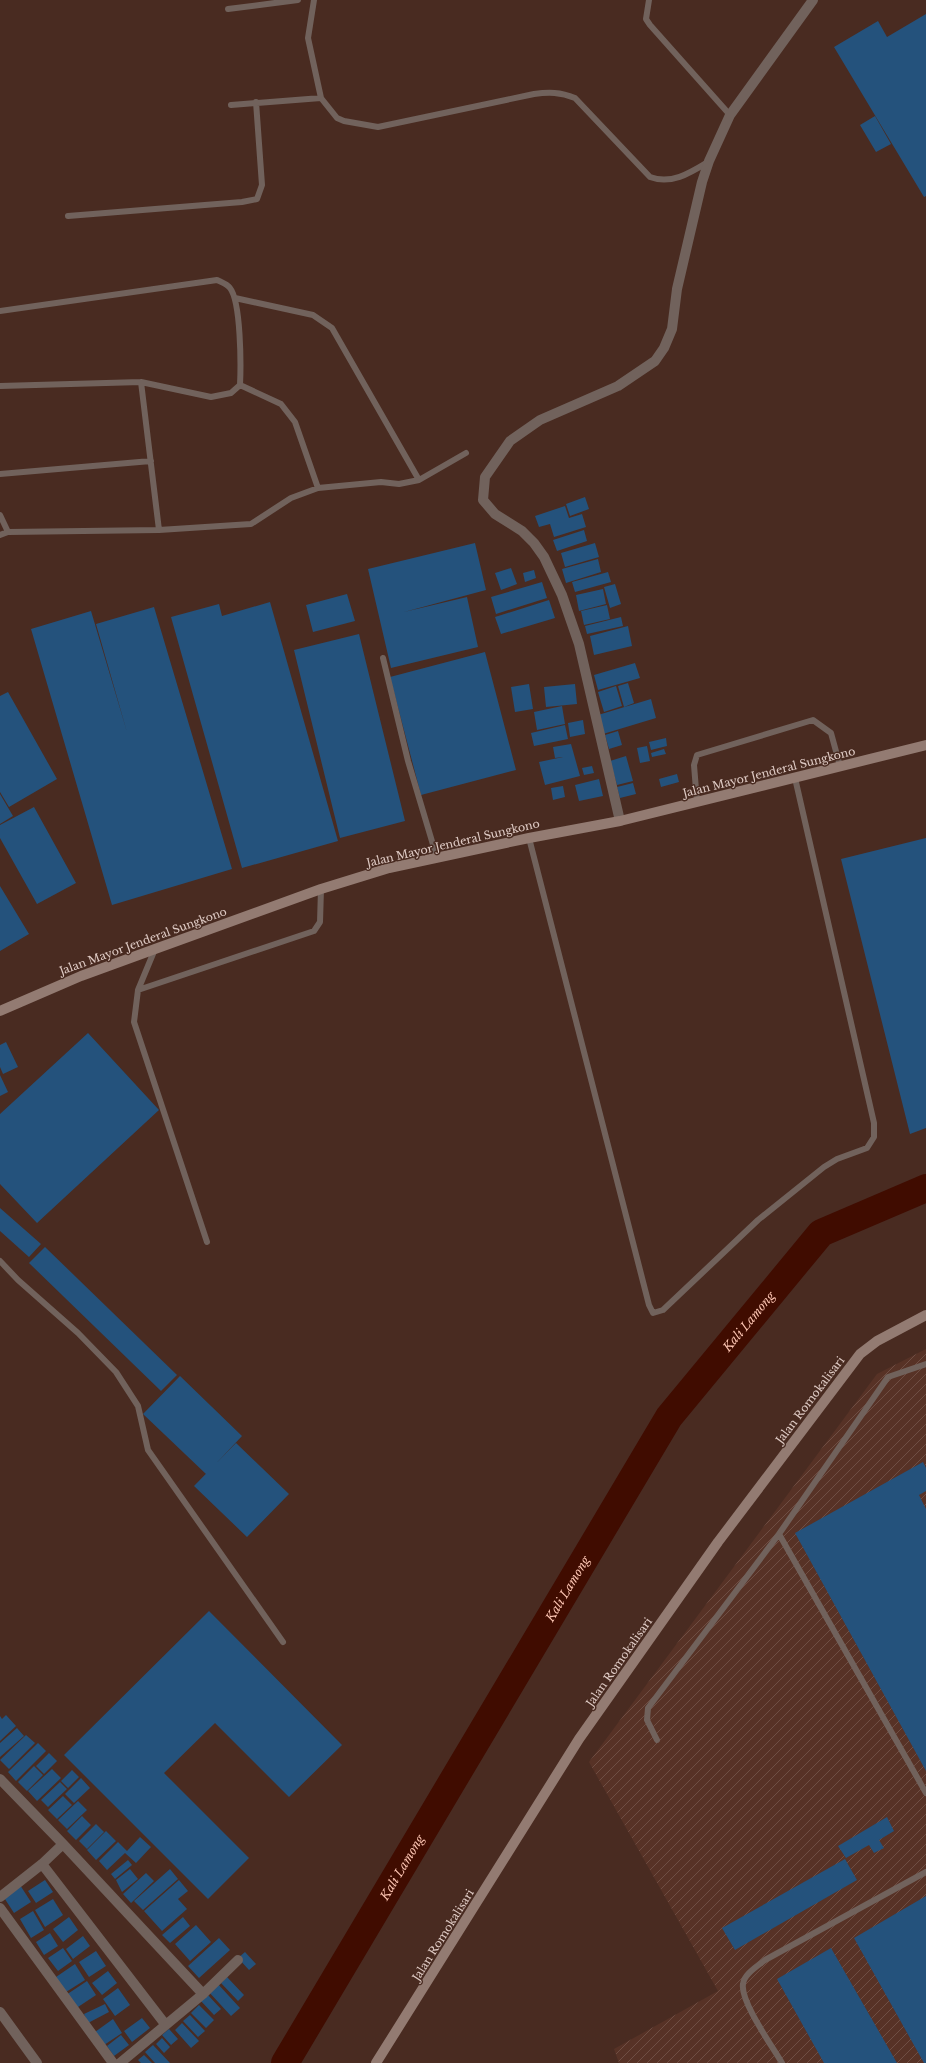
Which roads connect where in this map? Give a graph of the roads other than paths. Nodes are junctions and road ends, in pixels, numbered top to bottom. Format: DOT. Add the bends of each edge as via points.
graph roads {
  1 [pos="298,0"];
  2 [pos="314,0"];
  3 [pos="649,0"];
  4 [pos="813,0"];
  5 [pos="228,9"];
  6 [pos="321,98"];
  7 [pos="256,102"];
  8 [pos="231,105"];
  9 [pos="730,115"];
  10 [pos="709,161"];
  11 [pos="68,216"];
  12 [pos="235,298"];
  13 [pos="0,311"];
  14 [pos="141,382"];
  15 [pos="240,385"];
  16 [pos="0,386"];
  17 [pos="466,453"];
  18 [pos="151,461"];
  19 [pos="0,474"];
  20 [pos="419,480"];
  21 [pos="318,488"];
  22 [pos="0,515"];
  23 [pos="159,530"];
  24 [pos="8,532"];
  25 [pos="0,535"];
  26 [pos="383,658"];
  27 [pos="926,745"];
  28 [pos="840,766"];
  29 [pos="795,778"];
  30 [pos="697,802"];
  31 [pos="620,821"];
  32 [pos="529,838"];
  33 [pos="437,858"];
  34 [pos="320,889"];
  35 [pos="155,949"];
  36 [pos="138,990"];
  37 [pos="0,1011"];
  38 [pos="207,1242"];
  39 [pos="0,1261"];
  40 [pos="926,1315"];
  41 [pos="926,1364"];
  42 [pos="779,1534"];
  43 [pos="282,1642"];
  44 [pos="656,1740"];
  45 [pos="0,1779"];
  46 [pos="926,1793"];
  47 [pos="63,1844"];
  48 [pos="42,1864"];
  49 [pos="926,1872"];
  50 [pos="0,1896"];
  51 [pos="0,1908"];
  52 [pos="238,1960"];
  53 [pos="203,1994"];
  54 [pos="0,2012"];
  55 [pos="165,2024"];
  56 [pos="37,2063"];
  57 [pos="113,2063"];
  58 [pos="120,2063"];
  59 [pos="376,2063"];
  60 [pos="782,2063"];
  1 -- 5 [label="lane"];
  2 -- 6 [label="lane" via="308,38"];
  3 -- 9 [label="lane" via="646,19"];
  4 -- 9 [label="street"];
  6 -- 7 [label="lane"];
  6 -- 10 [label="lane" via="337,118 378,127 534,94 564,93 575,98 650,177 660,181 675,178 686,175"];
  7 -- 8 [label="lane"];
  7 -- 11 [label="lane" via="262,185 257,199"];
  9 -- 10 [label="street"];
  10 -- 31 [label="street" via="677,289 672,329 655,361 618,386 540,420 522,431 510,441 485,477 483,489 484,500 495,514 522,531 534,543 544,557 562,595 579,644"];
  12 -- 13 [label="lane" via="229,287 217,280"];
  12 -- 15 [label="lane" via="241,364"];
  12 -- 20 [label="lane" via="313,315 332,328"];
  14 -- 15 [label="lane" via="211,397 231,393"];
  14 -- 16 [label="lane"];
  14 -- 18 [label="lane"];
  15 -- 21 [label="lane" via="281,404 295,422"];
  17 -- 20 [label="lane"];
  18 -- 19 [label="lane"];
  18 -- 23 [label="lane"];
  20 -- 21 [label="lane" via="399,484 381,482"];
  21 -- 23 [label="lane" via="291,498 251,524"];
  22 -- 24 [label="lane"];
  23 -- 24 [label="lane"];
  24 -- 25 [label="lane"];
  26 -- 33 [label="lane" via="408,761"];
  27 -- 28 [label="main road, Jalan Mayor Jenderal Sungkono"];
  28 -- 29 [label="main road, Jalan Mayor Jenderal Sungkono"];
  28 -- 30 [label="lane" via="831,733 813,720 697,755 694,765"];
  29 -- 30 [label="main road, Jalan Mayor Jenderal Sungkono"];
  29 -- 32 [label="lane" via="874,1123 874,1138 867,1148 837,1159 824,1167 758,1220 663,1310 653,1313"];
  30 -- 31 [label="main road, Jalan Mayor Jenderal Sungkono"];
  31 -- 32 [label="main road, Jalan Mayor Jenderal Sungkono"];
  32 -- 33 [label="main road, Jalan Mayor Jenderal Sungkono"];
  33 -- 34 [label="main road, Jalan Mayor Jenderal Sungkono" via="389,868"];
  34 -- 35 [label="main road, Jalan Mayor Jenderal Sungkono"];
  34 -- 36 [label="lane" via="320,922 314,931"];
  35 -- 36 [label="lane"];
  35 -- 37 [label="main road, Jalan Mayor Jenderal Sungkono" via="81,976"];
  36 -- 38 [label="lane" via="134,1022"];
  39 -- 43 [label="lane" via="116,1372 138,1406 148,1450"];
  40 -- 59 [label="main road, Jalan Romokalisari" via="877,1341 860,1354 718,1542 580,1738"];
  41 -- 42 [label="lane" via="888,1377"];
  42 -- 44 [label="lane" via="648,1708 647,1720"];
  42 -- 46 [label="lane"];
  45 -- 47 [label="street"];
  47 -- 48 [label="street"];
  47 -- 53 [label="street"];
  48 -- 50 [label="street"];
  48 -- 55 [label="street"];
  49 -- 60 [label="lane" via="765,1960 749,1973 743,1983 744,1998"];
  51 -- 57 [label="street"];
  52 -- 53 [label="street"];
  53 -- 55 [label="street"];
  54 -- 56 [label="street"];
  55 -- 58 [label="street"];
}
